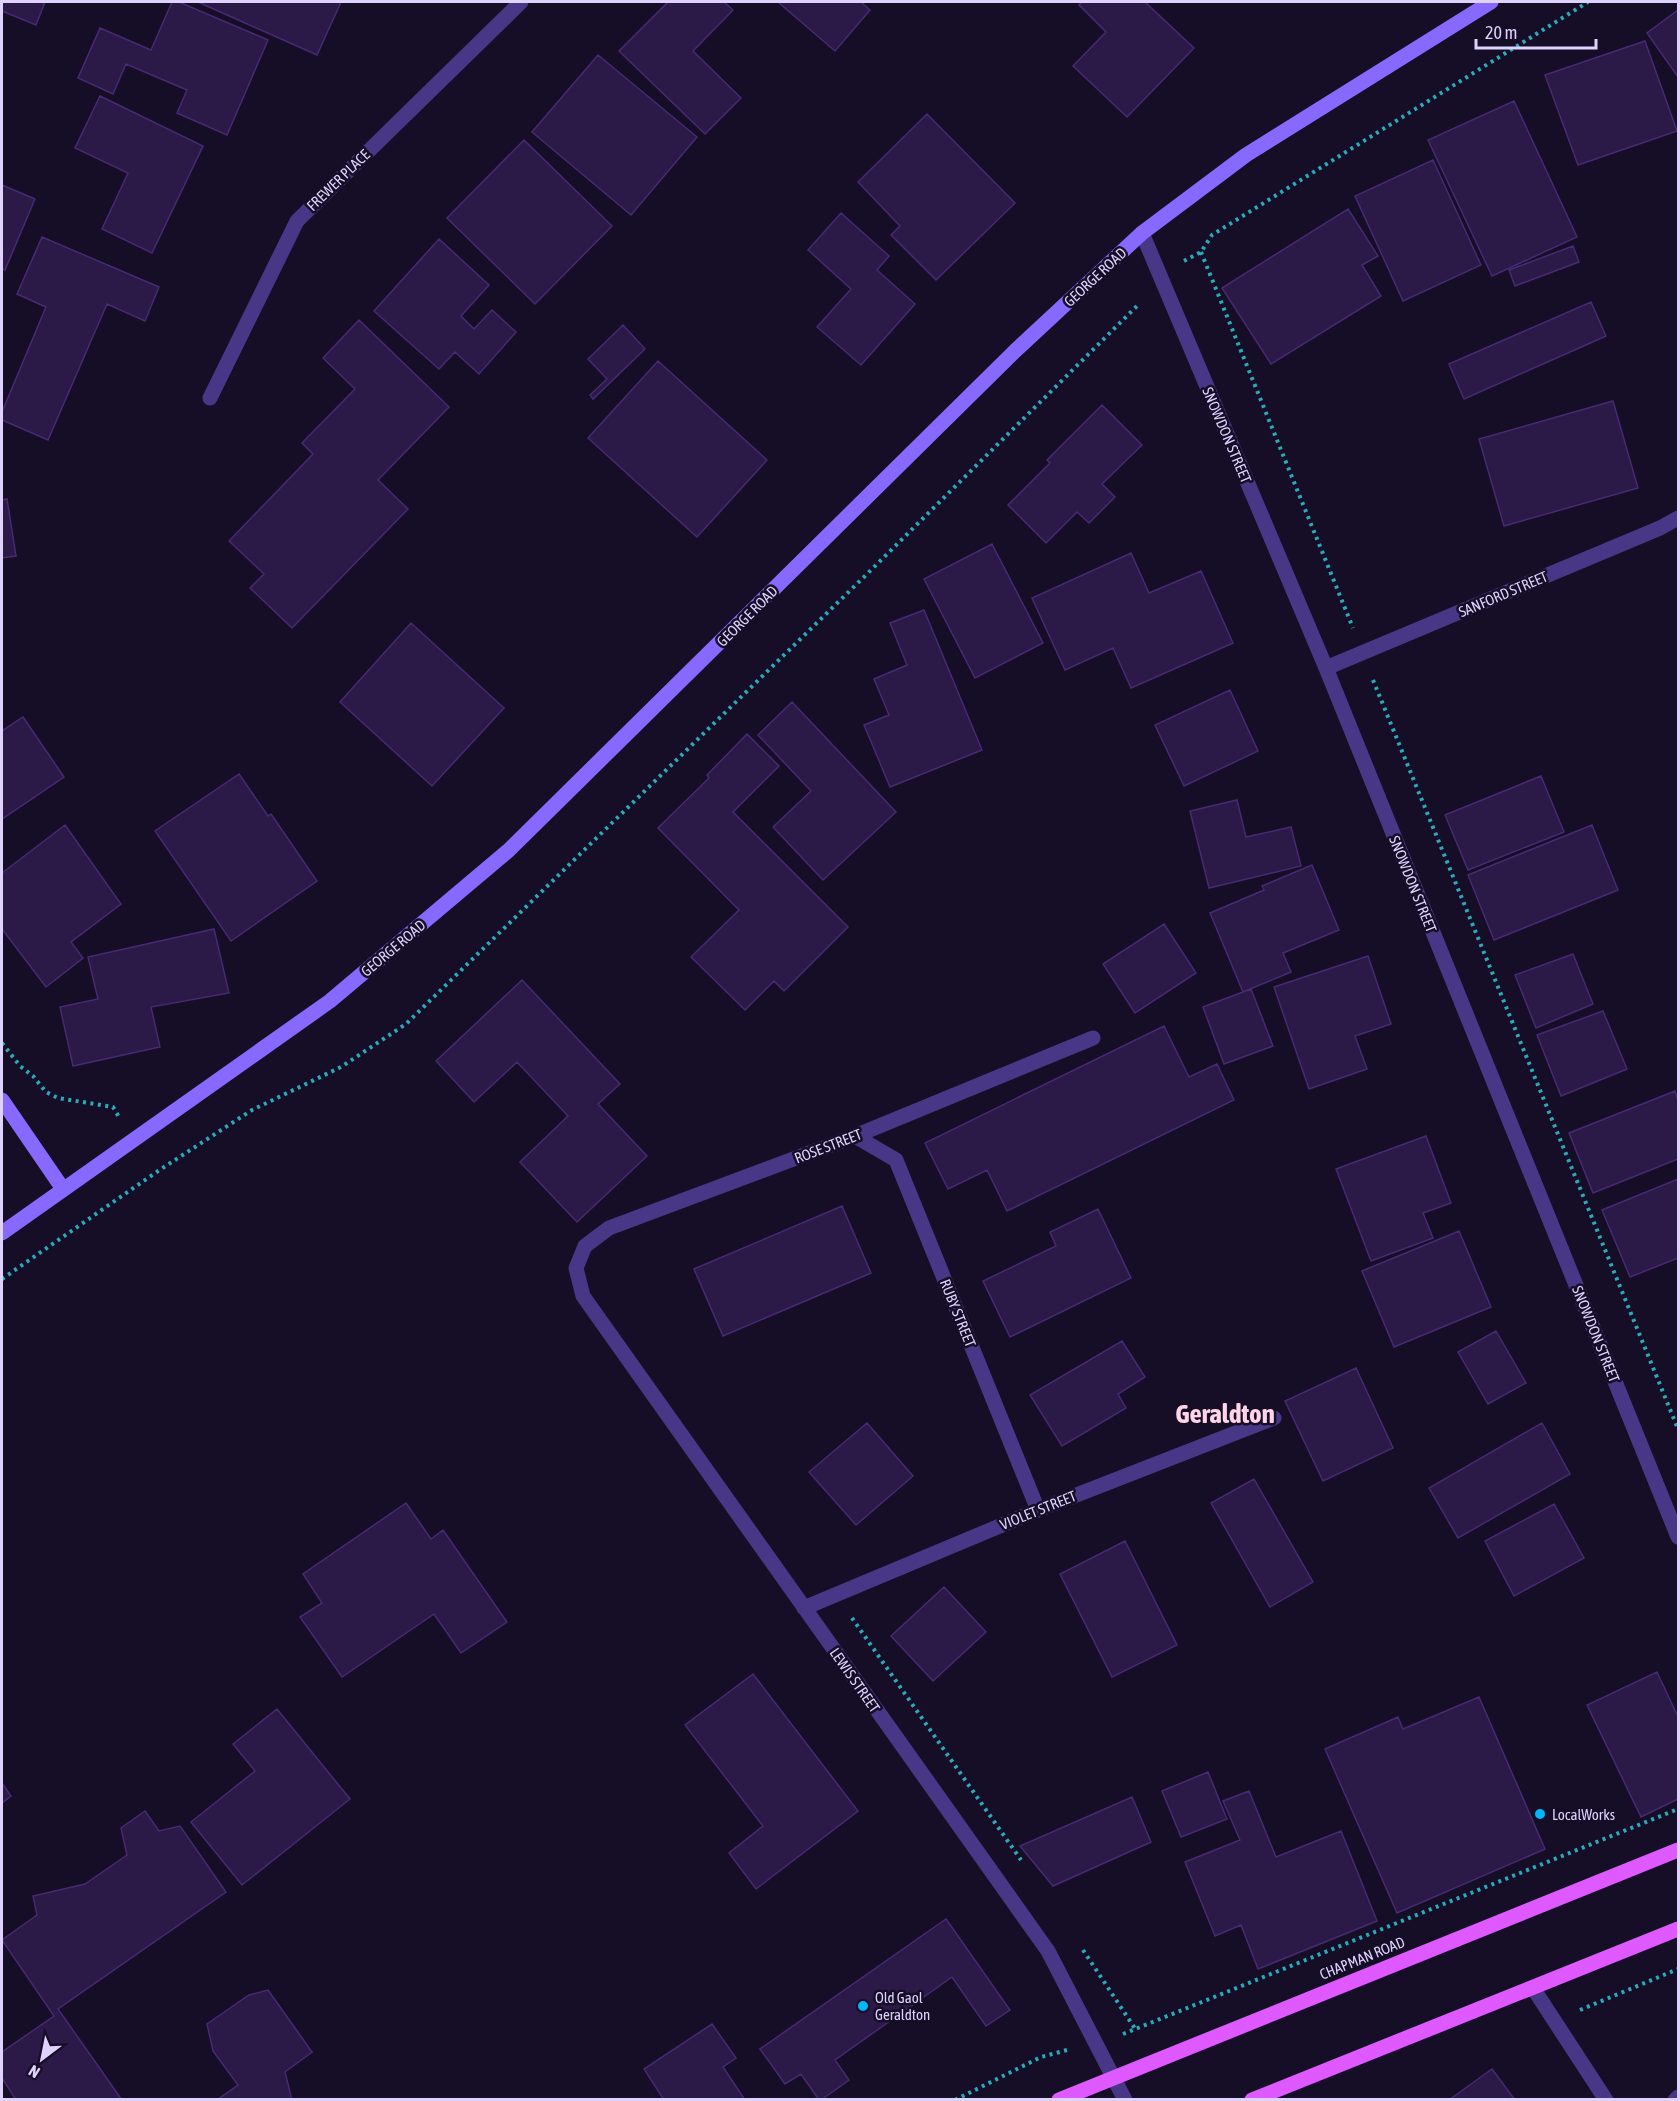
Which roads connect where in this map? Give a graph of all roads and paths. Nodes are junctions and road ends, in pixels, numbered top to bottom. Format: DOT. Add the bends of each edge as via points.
graph roads {
  1 [pos="521,2"];
  2 [pos="1491,2"];
  3 [pos="1588,2"];
  4 [pos="1142,232"];
  5 [pos="1202,252"];
  6 [pos="1185,260"];
  7 [pos="1128,315"];
  8 [pos="210,398"];
  9 [pos="1678,518"];
  10 [pos="1352,627"];
  11 [pos="1326,668"];
  12 [pos="1373,679"];
  13 [pos="1094,1038"];
  14 [pos="2,1043"];
  15 [pos="2,1100"];
  16 [pos="119,1117"];
  17 [pos="855,1136"];
  18 [pos="155,1165"];
  19 [pos="158,1171"];
  20 [pos="63,1189"];
  21 [pos="2,1233"];
  22 [pos="576,1268"];
  23 [pos="2,1279"];
  24 [pos="1274,1418"];
  25 [pos="1678,1429"];
  26 [pos="1038,1510"];
  27 [pos="1678,1537"];
  28 [pos="804,1608"];
  29 [pos="1678,1809"];
  30 [pos="1678,1850"];
  31 [pos="1678,1929"];
  32 [pos="1678,1969"];
  33 [pos="1533,1988"];
  34 [pos="1576,2012"];
  35 [pos="1136,2030"];
  36 [pos="1041,2057"];
  37 [pos="1114,2077"];
  38 [pos="955,2100"];
  39 [pos="1059,2100"];
  40 [pos="1125,2100"];
  41 [pos="1252,2100"];
  42 [pos="1606,2100"];
  1 -- 8 [label="street, FREWER PLACE" via="297,221"];
  2 -- 4 [label="street, GEORGE ROAD" via="1246,155"];
  3 -- 5 [label="path" via="1212,235"];
  4 -- 11 [label="street, SNOWDON STREET"];
  4 -- 20 [label="street, GEORGE ROAD" via="1015,351 509,850 330,1001"];
  5 -- 6 [label="path"];
  5 -- 10 [label="path"];
  7 -- 19 [label="path" via="406,1024 341,1067 252,1110"];
  9 -- 11 [label="street, SANFORD STREET"];
  11 -- 27 [label="street, SNOWDON STREET"];
  12 -- 25 [label="path"];
  13 -- 17 [label="street, ROSE STREET"];
  14 -- 16 [label="path" via="46,1092 58,1098 113,1107"];
  15 -- 20 [label="street"];
  17 -- 22 [label="street, ROSE STREET" via="609,1228 585,1246"];
  17 -- 26 [label="street, RUBY STREET" via="896,1160"];
  18 -- 19 [label="path"];
  19 -- 23 [label="path"];
  20 -- 21 [label="street, GEORGE ROAD"];
  22 -- 28 [label="street, LEWIS STREET" via="583,1296"];
  24 -- 26 [label="street, VIOLET STREET"];
  26 -- 28 [label="street, VIOLET STREET"];
  28 -- 37 [label="street, LEWIS STREET" via="1048,1951"];
  29 -- 35 [label="path"];
  30 -- 37 [label="main road, CHAPMAN ROAD"];
  31 -- 33 [label="main road"];
  32 -- 34 [label="path"];
  33 -- 41 [label="main road"];
  33 -- 42 [label="street"];
  36 -- 38 [label="path"];
  37 -- 39 [label="main road, CHAPMAN ROAD"];
  37 -- 40 [label="street, LEWIS STREET"];
}
